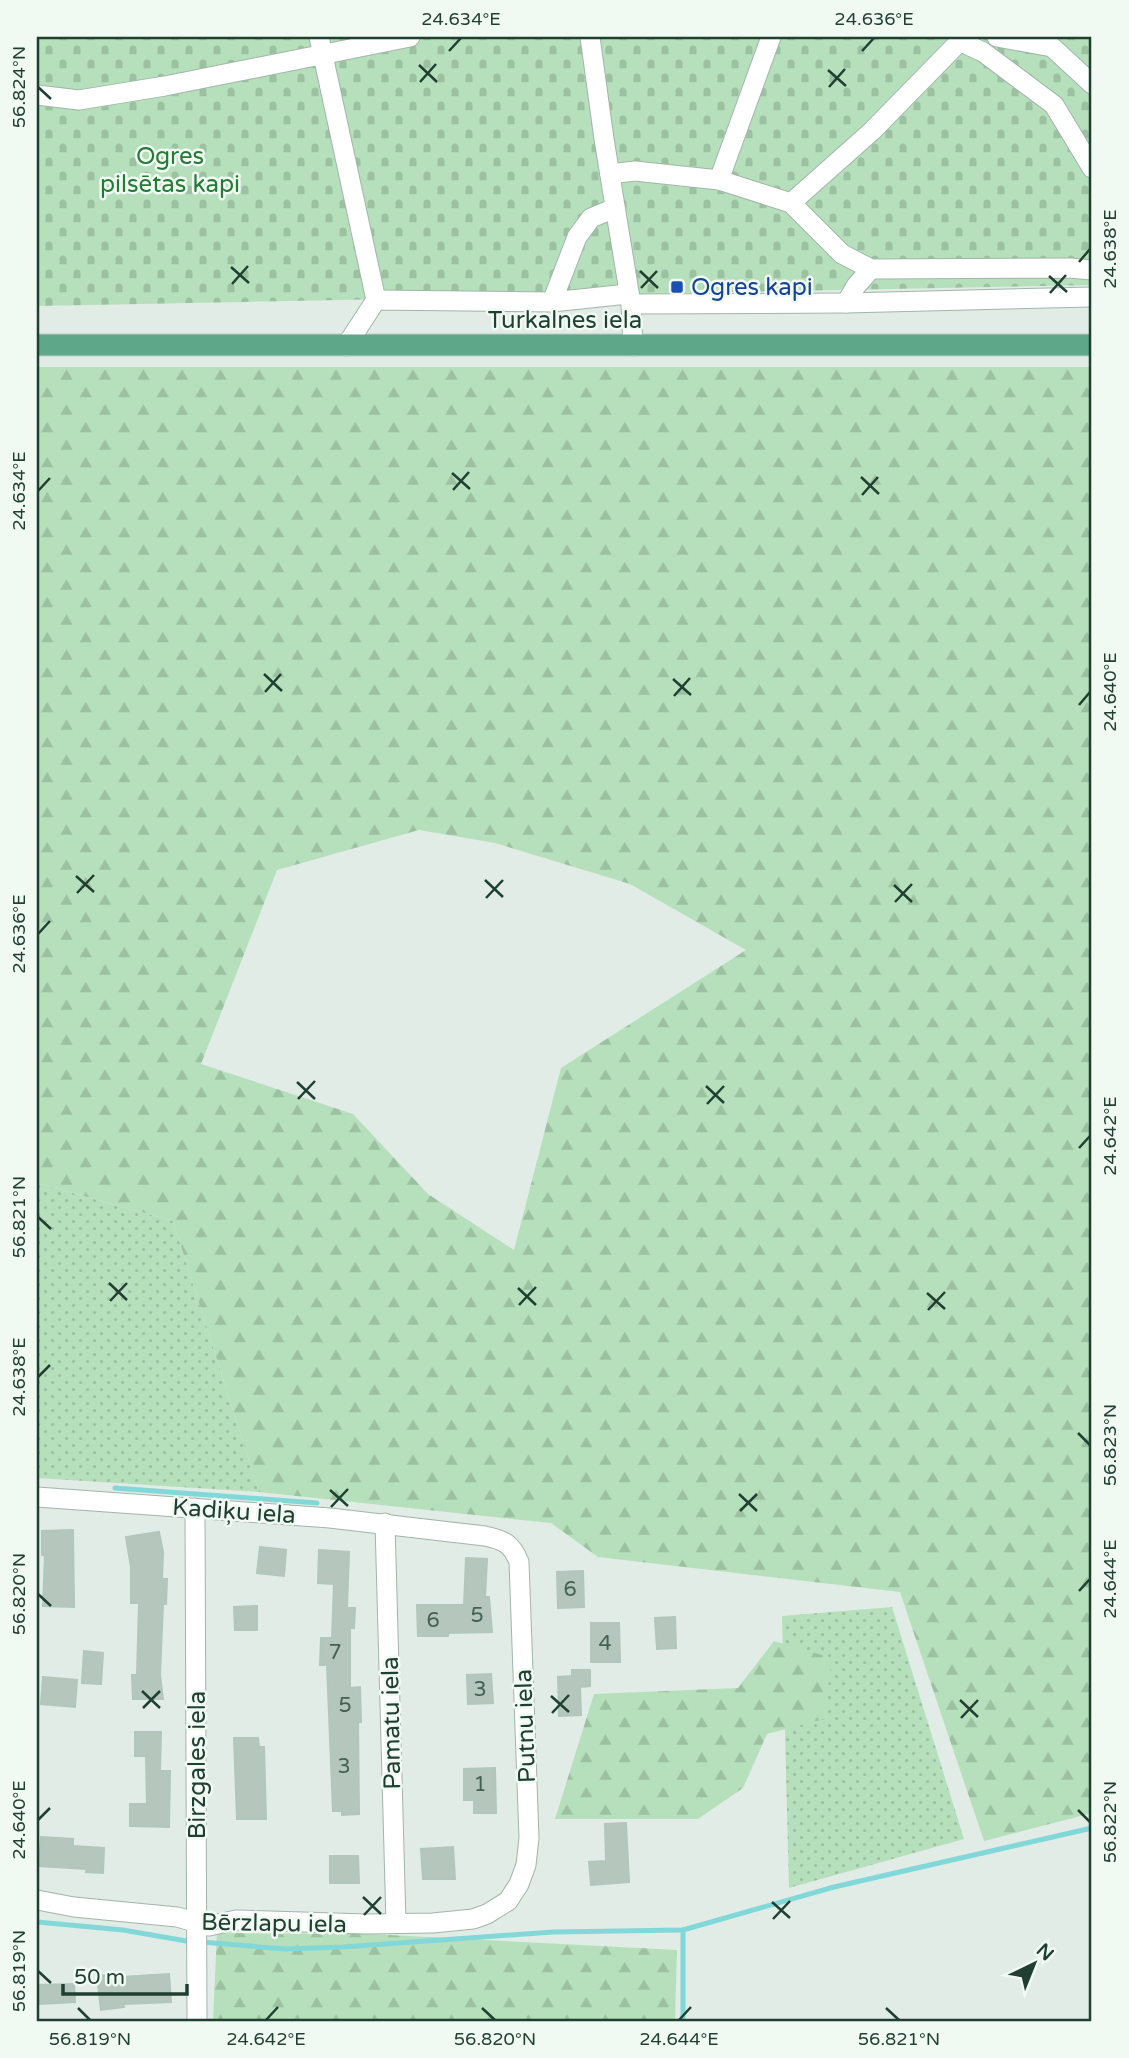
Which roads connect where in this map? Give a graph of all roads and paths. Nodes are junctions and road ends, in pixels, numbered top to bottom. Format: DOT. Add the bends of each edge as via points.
graph roads {
  1 [pos="410,37"];
  2 [pos="590,37"];
  3 [pos="771,37"];
  4 [pos="996,37"];
  5 [pos="962,39"];
  6 [pos="320,46"];
  7 [pos="1092,84"];
  8 [pos="37,95"];
  9 [pos="1092,169"];
  10 [pos="610,174"];
  11 [pos="719,180"];
  12 [pos="791,204"];
  13 [pos="615,208"];
  14 [pos="871,270"];
  15 [pos="1092,270"];
  16 [pos="1092,297"];
  17 [pos="630,299"];
  18 [pos="376,300"];
  19 [pos="551,302"];
  20 [pos="846,303"];
  21 [pos="37,345"];
  22 [pos="1092,345"];
  23 [pos="345,346"];
  24 [pos="633,346"];
  25 [pos="37,1497"];
  26 [pos="195,1508"];
  27 [pos="385,1523"];
  28 [pos="513,1546"];
  29 [pos="37,1900"];
  30 [pos="508,1902"];
  31 [pos="396,1923"];
  32 [pos="198,1925"];
  33 [pos="197,2021"];
  1 -- 6 [label="street"];
  2 -- 10 [label="street"];
  3 -- 11 [label="street"];
  4 -- 7 [label="street" via="1052,47"];
  5 -- 9 [label="street" via="1054,105"];
  5 -- 12 [label="street" via="872,131"];
  6 -- 8 [label="street" via="79,100"];
  6 -- 18 [label="street"];
  10 -- 11 [label="street" via="635,171"];
  10 -- 13 [label="street"];
  11 -- 12 [label="street"];
  12 -- 14 [label="street" via="842,254"];
  13 -- 17 [label="street"];
  13 -- 19 [label="street" via="591,218 577,237"];
  14 -- 15 [label="street"];
  14 -- 20 [label="street"];
  16 -- 20 [label="street"];
  17 -- 19 [label="street"];
  17 -- 20 [label="street"];
  17 -- 24 [label="street"];
  18 -- 19 [label="street"];
  18 -- 23 [label="street"];
  21 -- 23 [label="main road, Turkalnes iela"];
  22 -- 24 [label="main road, Turkalnes iela"];
  23 -- 24 [label="main road, Turkalnes iela"];
  25 -- 26 [label="street, Kadiķu iela"];
  26 -- 27 [label="street, Kadiķu iela"];
  26 -- 32 [label="street, Birzgales iela"];
  27 -- 28 [label="street, Kadiķu iela" via="485,1536"];
  27 -- 31 [label="street, Pamatu iela"];
  28 -- 30 [label="street, Putnu iela" via="519,1562 529,1838 526,1864"];
  29 -- 32 [label="street, Bērzlapu iela" via="177,1917"];
  30 -- 31 [label="street, Bērzlapu iela" via="473,1919"];
  31 -- 32 [label="street, Bērzlapu iela" via="236,1920"];
  32 -- 33 [label="street, Birzgales iela"];
}
